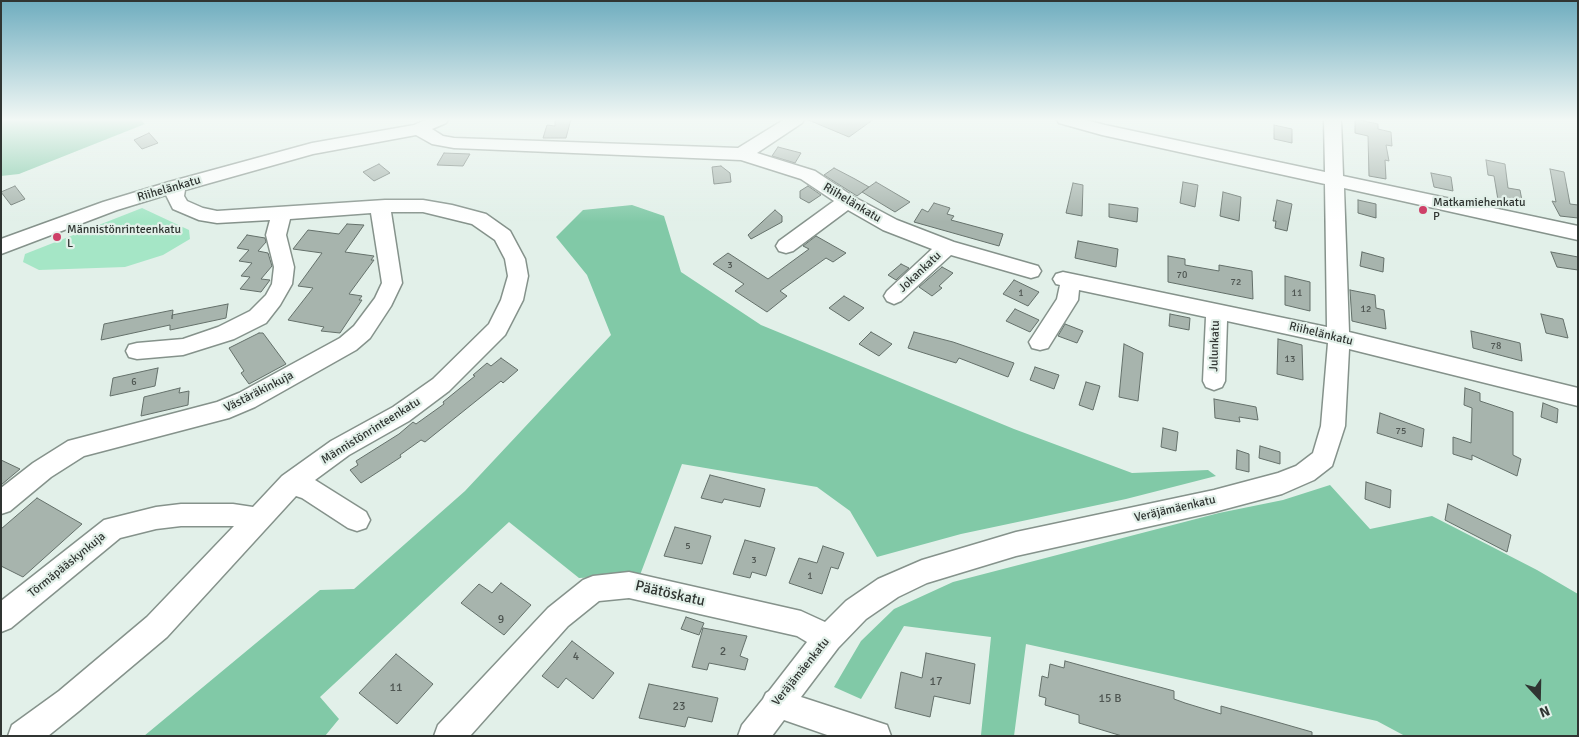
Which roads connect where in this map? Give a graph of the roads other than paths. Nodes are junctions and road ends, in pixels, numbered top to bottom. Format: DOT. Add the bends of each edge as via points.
graph roads {
  1 [pos="296,153"];
  2 [pos="726,153"];
  3 [pos="1208,153"];
  4 [pos="1334,153"];
  5 [pos="742,154"];
  6 [pos="1334,181"];
  7 [pos="176,186"];
  8 [pos="847,202"];
  9 [pos="385,206"];
  10 [pos="284,212"];
  11 [pos="1578,233"];
  12 [pos="786,246"];
  13 [pos="1,247"];
  14 [pos="946,247"];
  15 [pos="1031,271"];
  16 [pos="894,296"];
  17 [pos="1216,310"];
  18 [pos="1339,339"];
  19 [pos="1040,342"];
  20 [pos="137,351"];
  21 [pos="1214,381"];
  22 [pos="1578,397"];
  23 [pos="291,484"];
  24 [pos="1,503"];
  25 [pos="258,518"];
  26 [pos="357,520"];
  27 [pos="1,619"];
  28 [pos="828,638"];
  29 [pos="776,703"];
  30 [pos="23,736"];
  31 [pos="449,736"];
  32 [pos="753,736"];
  33 [pos="876,736"];
  1 -- 7 [label="street, Riihelänkatu"];
  2 -- 5 [label="street, Riihelänkatu"];
  3 -- 6 [label="street"];
  4 -- 6 [label="street, Veräjämäenkatu"];
  5 -- 8 [label="street, Riihelänkatu" via="808,176"];
  6 -- 11 [label="street"];
  6 -- 18 [label="street, Veräjämäenkatu"];
  7 -- 10 [label="street, Männistönrinteenkatu" via="175,196 180,205 199,214 217,217"];
  7 -- 13 [label="street, Riihelänkatu" via="110,206"];
  8 -- 12 [label="street"];
  8 -- 14 [label="street, Riihelänkatu" via="890,225"];
  9 -- 10 [label="street, Männistönrinteenkatu"];
  9 -- 23 [label="street, Männistönrinteenkatu" via="423,206 452,211 479,219 503,236 515,258 518,276 512,300 497,329 441,385 401,414 340,448"];
  9 -- 24 [label="street, Västäräkinkuja" via="382,213 392,283 384,301 362,332 348,344 221,411 77,448 42,470"];
  10 -- 20 [label="street" via="276,235 284,267 282,284 258,317 226,333 183,347"];
  14 -- 15 [label="street, Riihelänkatu"];
  14 -- 16 [label="street, Jokankatu"];
  17 -- 18 [label="street, Riihelänkatu"];
  17 -- 19 [label="street, Riihelänkatu" via="1067,279 1067,300"];
  17 -- 21 [label="street, Julunkatu"];
  18 -- 22 [label="street, Riihelänkatu"];
  18 -- 28 [label="street, Veräjämäenkatu" via="1333,426 1323,459 1305,472 1282,483 1214,501 1016,544 922,572 888,588 856,610"];
  23 -- 25 [label="street, Männistönrinteenkatu"];
  23 -- 26 [label="street" via="309,489"];
  25 -- 27 [label="street, Törmäpääskynkuja" via="181,515 113,528"];
  25 -- 30 [label="street, Männistönrinteenkatu" via="157,627"];
  28 -- 29 [label="street, Veräjämäenkatu"];
  28 -- 31 [label="street, Päätöskatu" via="801,624 629,585 593,589 558,617"];
  29 -- 32 [label="street, Veräjämäenkatu"];
  29 -- 33 [label="street"];
}
